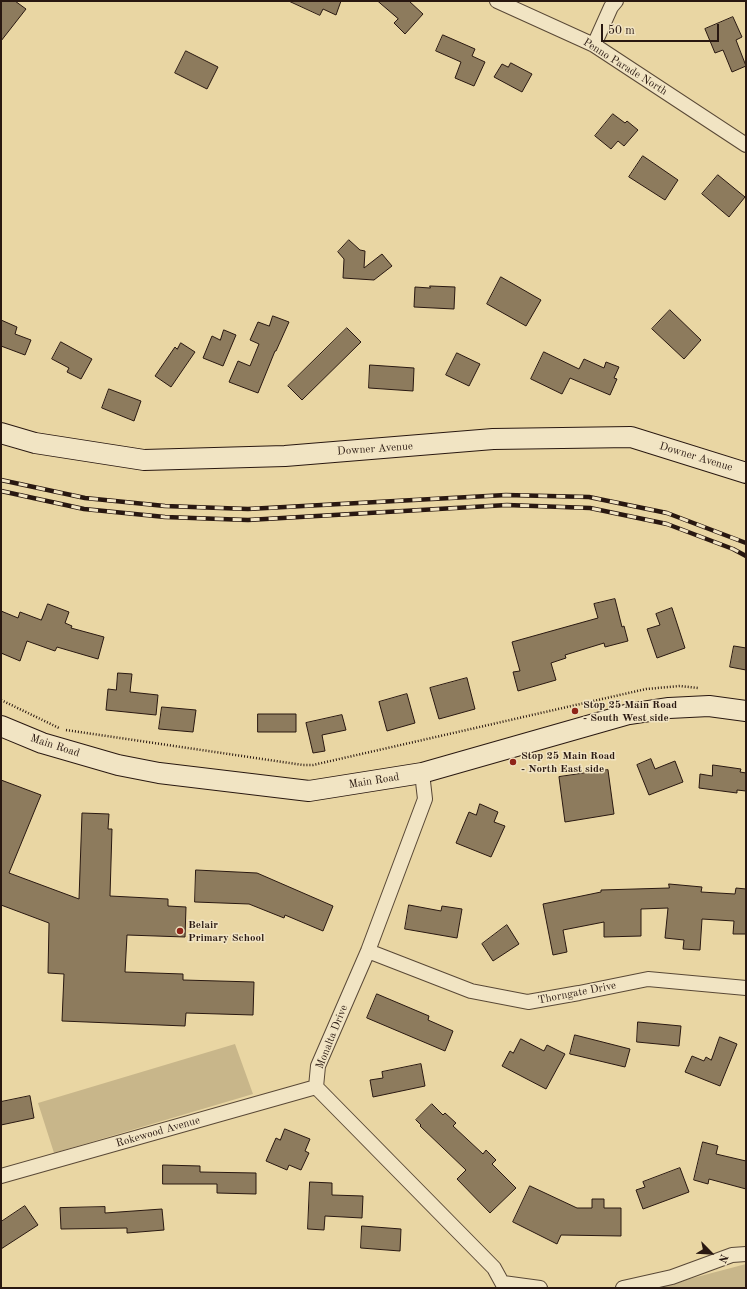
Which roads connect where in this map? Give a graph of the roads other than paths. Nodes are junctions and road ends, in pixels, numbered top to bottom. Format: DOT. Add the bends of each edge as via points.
graph roads {
  1 [pos="498,1"];
  2 [pos="616,1"];
  3 [pos="594,45"];
  4 [pos="746,145"];
  5 [pos="1,433"];
  6 [pos="746,473"];
  7 [pos="746,711"];
  8 [pos="1,726"];
  9 [pos="422,773"];
  10 [pos="368,951"];
  11 [pos="746,988"];
  12 [pos="316,1087"];
  13 [pos="1,1176"];
  14 [pos="746,1254"];
  15 [pos="504,1285"];
  16 [pos="540,1288"];
  17 [pos="623,1288"];
  1 -- 3 [label="street, Penno Parade North"];
  2 -- 3 [label="street"];
  3 -- 4 [label="street, Penno Parade North"];
  5 -- 6 [label="main road, Downer Avenue" via="35,443 144,460 285,456 493,439 631,437"];
  7 -- 9 [label="main road, Main Road" via="709,706 669,708 630,714"];
  8 -- 9 [label="main road, Main Road" via="42,743 118,765 159,773 309,791"];
  9 -- 10 [label="street, Monalta Drive" via="425,799"];
  10 -- 11 [label="street, Thorngate Drive" via="471,991 528,1002 648,979"];
  10 -- 12 [label="street, Monalta Drive" via="318,1066"];
  12 -- 13 [label="street, Rokewood Avenue"];
  12 -- 15 [label="street" via="494,1268"];
  14 -- 17 [label="street" via="732,1255 672,1277"];
  15 -- 16 [label="street"];
}
